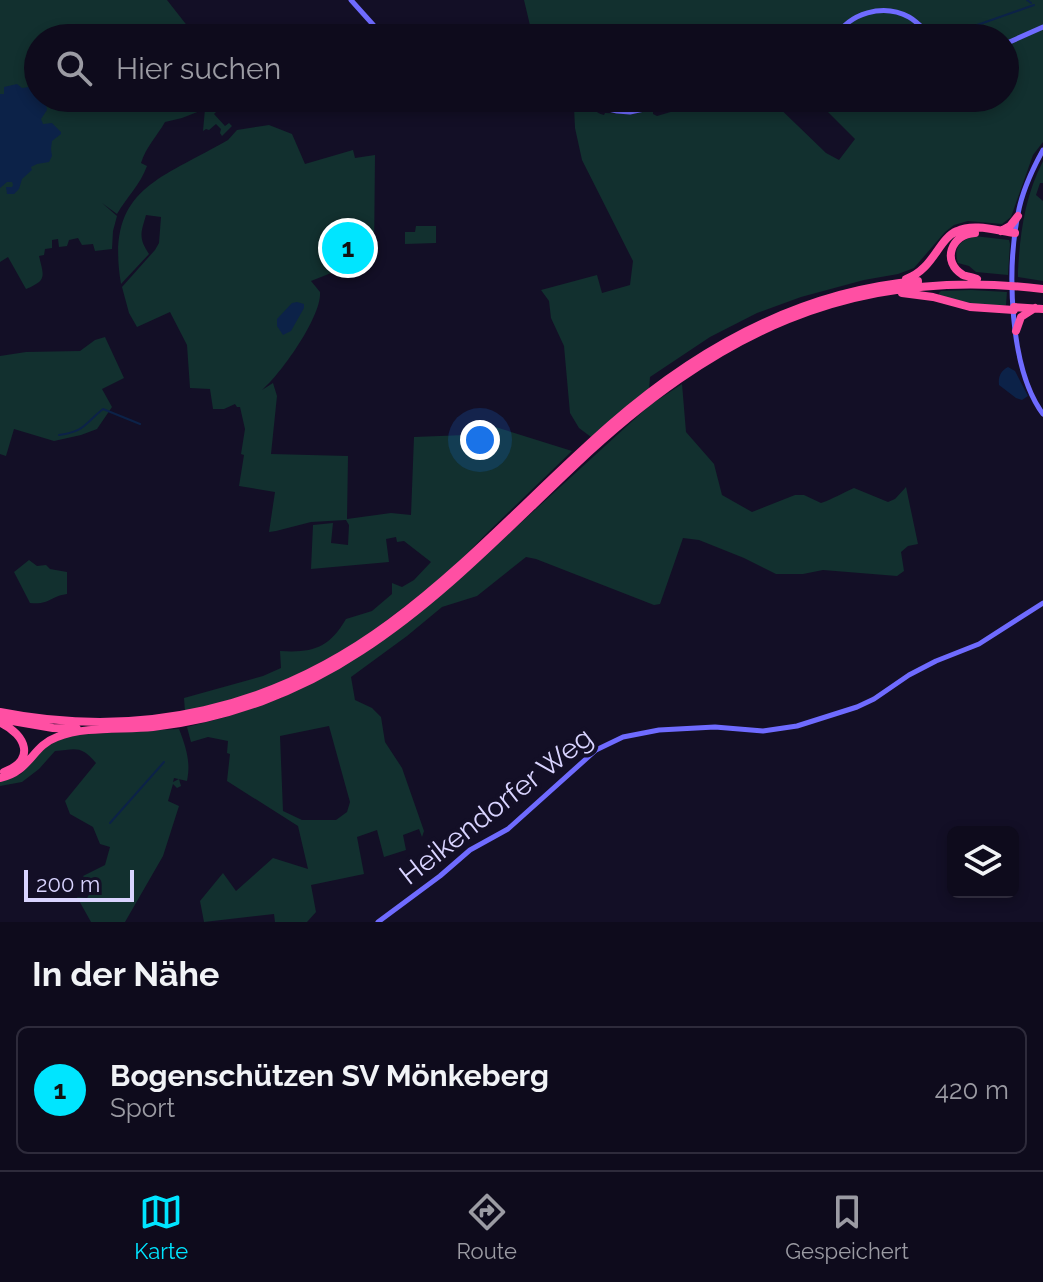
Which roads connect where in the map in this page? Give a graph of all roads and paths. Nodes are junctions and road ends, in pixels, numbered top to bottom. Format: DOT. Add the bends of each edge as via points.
graph roads {
  1 [pos="351,0"];
  2 [pos="372,24"];
  3 [pos="847,24"];
  4 [pos="916,24"];
  5 [pos="1043,27"];
  6 [pos="1019,38"];
  7 [pos="1043,150"];
  8 [pos="1018,216"];
  9 [pos="1000,231"];
  10 [pos="1015,235"];
  11 [pos="977,279"];
  12 [pos="894,283"];
  13 [pos="1043,287"];
  14 [pos="885,291"];
  15 [pos="1039,308"];
  16 [pos="1014,309"];
  17 [pos="1016,331"];
  18 [pos="1043,414"];
  19 [pos="573,463"];
  20 [pos="1043,603"];
  21 [pos="0,712"];
  22 [pos="0,721"];
  23 [pos="106,730"];
  24 [pos="0,776"];
  25 [pos="378,922"];
  1 -- 2 [label="street"];
  3 -- 4 [label="street" via="879,11 907,16"];
  5 -- 6 [label="street"];
  7 -- 8 [label="street"];
  8 -- 9 [label="highway"];
  8 -- 10 [label="street"];
  9 -- 10 [label="highway"];
  9 -- 12 [label="highway" via="956,231 923,269"];
  10 -- 11 [label="highway" via="967,234 952,246 952,263"];
  10 -- 16 [label="street"];
  11 -- 12 [label="highway"];
  11 -- 13 [label="highway"];
  12 -- 19 [label="highway" via="811,304 740,334 643,397"];
  13 -- 14 [label="highway" via="979,283"];
  14 -- 16 [label="highway" via="970,307"];
  14 -- 19 [label="highway" via="795,316 724,349"];
  15 -- 16 [label="highway"];
  15 -- 17 [label="highway" via="1021,317"];
  16 -- 17 [label="street"];
  17 -- 18 [label="street" via="1026,383"];
  19 -- 21 [label="highway" via="413,605 342,655 293,681 222,706 154,720 73,722"];
  19 -- 23 [label="highway" via="432,598 323,674 212,716"];
  20 -- 25 [label="street, Heikendorfer Weg" via="979,644 936,661 857,707 771,730 659,730 609,742 508,829 470,850"];
  22 -- 23 [label="highway"];
  22 -- 24 [label="highway" via="17,732 24,747 18,764"];
  23 -- 24 [label="highway" via="56,737 15,774"];
}
